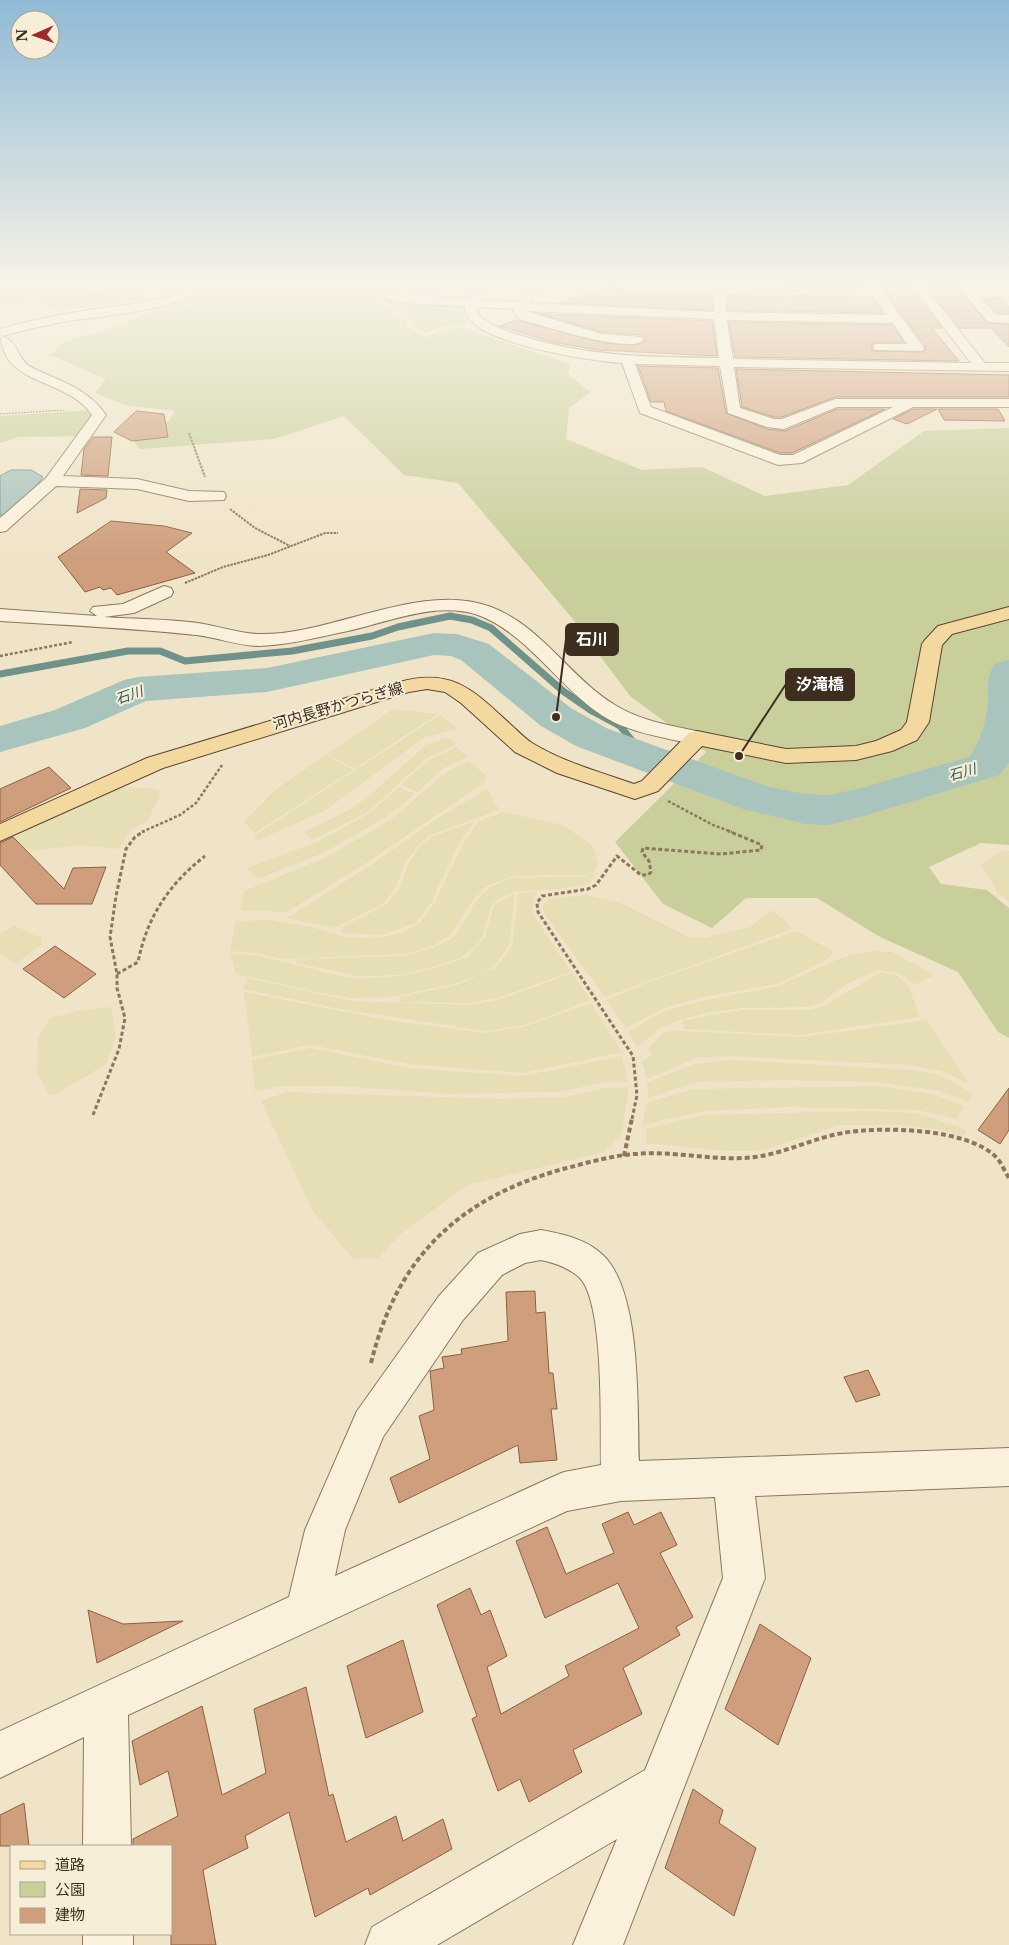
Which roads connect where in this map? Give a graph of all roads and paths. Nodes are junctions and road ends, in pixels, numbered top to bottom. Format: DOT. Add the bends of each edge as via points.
graph roads {
  1 [pos="38,377"];
  2 [pos="633,377"];
  3 [pos="729,377"];
  4 [pos="822,377"];
  5 [pos="835,403"];
  6 [pos="1009,403"];
  7 [pos="911,404"];
  8 [pos="94,406"];
  9 [pos="0,414"];
  10 [pos="52,481"];
  11 [pos="218,496"];
  12 [pos="0,527"];
  13 [pos="338,533"];
  14 [pos="164,592"];
  15 [pos="0,605"];
  16 [pos="37,611"];
  17 [pos="1009,613"];
  18 [pos="0,615"];
  19 [pos="99,622"];
  20 [pos="0,656"];
  21 [pos="223,741"];
  22 [pos="695,741"];
  23 [pos="645,788"];
  24 [pos="0,833"];
  25 [pos="205,856"];
  26 [pos="117,974"];
  27 [pos="93,1115"];
  28 [pos="624,1156"];
  29 [pos="1009,1178"];
  30 [pos="370,1370"];
  31 [pos="1009,1467"];
  32 [pos="733,1477"];
  33 [pos="621,1481"];
  34 [pos="306,1610"];
  35 [pos="106,1703"];
  36 [pos="0,1756"];
  37 [pos="660,1788"];
  38 [pos="108,1845"];
  39 [pos="390,1945"];
  40 [pos="598,1945"];
  1 -- 8 [label="street" via="77,392"];
  2 -- 7 [label="street" via="645,410 778,460 796,460"];
  3 -- 5 [label="street" via="733,410 772,424 784,424"];
  4 -- 5 [label="street"];
  5 -- 7 [label="street"];
  6 -- 7 [label="street"];
  8 -- 9 [label="path"];
  8 -- 10 [label="street" via="99,415"];
  10 -- 11 [label="street" via="137,484 189,496"];
  10 -- 12 [label="street"];
  13 -- 14 [label="path" via="325,533 268,555 223,567"];
  14 -- 16 [label="street" via="127,609 62,613"];
  15 -- 16 [label="street"];
  16 -- 18 [label="street"];
  16 -- 19 [label="street"];
  17 -- 22 [label="main road" via="944,630 932,644 918,722 909,735 884,746 856,753 786,756"];
  19 -- 20 [label="path" via="77,641"];
  19 -- 22 [label="street" via="197,629 257,640 289,637 428,606 478,608 503,619 523,634 580,689 608,710"];
  21 -- 23 [label="main road, 河内長野かつらぎ線" via="380,692 427,683 450,687 468,698 523,747 565,768 623,789 635,792"];
  21 -- 24 [label="main road, 河内長野かつらぎ線" via="155,763"];
  21 -- 26 [label="path" via="226,748 221,767 196,803 180,815 143,831 126,849 110,937"];
  22 -- 23 [label="main road"];
  23 -- 28 [label="path" via="674,807 762,845 761,850 745,853 643,848 642,852 649,861 651,872 648,875 641,875 617,856 596,885 542,896 537,903 538,912 633,1056 637,1094"];
  25 -- 26 [label="path" via="181,876 158,903 147,925 138,962"];
  26 -- 27 [label="path" via="117,988 125,1018 119,1049"];
  28 -- 29 [label="path" via="677,1154 736,1158 771,1155 844,1133 902,1130 968,1141 997,1158"];
  28 -- 30 [label="path" via="531,1180 483,1200 446,1227 414,1265 386,1310"];
  31 -- 32 [label="street"];
  32 -- 33 [label="street"];
  32 -- 37 [label="street" via="744,1578"];
  33 -- 34 [label="street" via="564,1492"];
  33 -- 34 [label="street" via="616,1330 606,1291 592,1267 567,1250 540,1245 520,1249 490,1264 451,1308 370,1424 325,1530"];
  34 -- 35 [label="street"];
  35 -- 36 [label="street"];
  35 -- 38 [label="street"];
  37 -- 39 [label="street"];
  37 -- 40 [label="street"];
}
